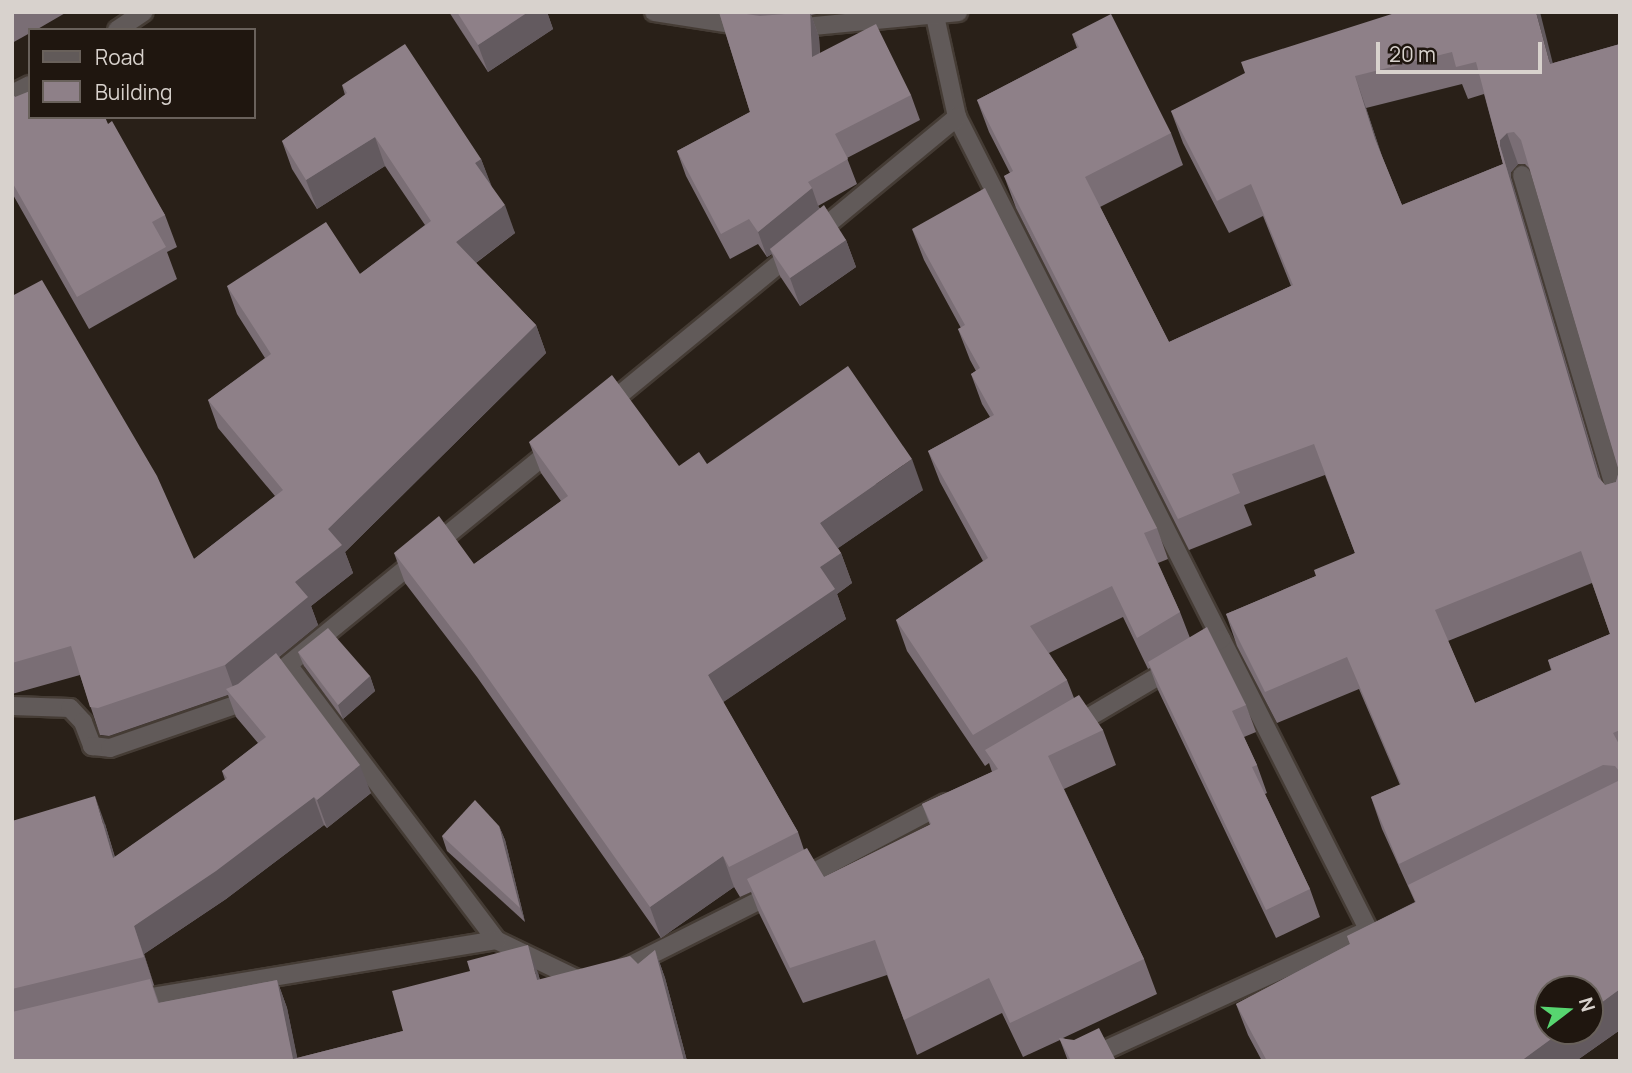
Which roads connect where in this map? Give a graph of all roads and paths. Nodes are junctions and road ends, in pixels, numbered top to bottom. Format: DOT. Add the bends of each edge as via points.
graph roads {
  1 [pos="144,12"];
  2 [pos="654,12"];
  3 [pos="958,12"];
  4 [pos="935,16"];
  5 [pos="120,28"];
  6 [pos="28,86"];
  7 [pos="12,94"];
  8 [pos="957,117"];
  9 [pos="1522,175"];
  10 [pos="591,418"];
  11 [pos="569,436"];
  12 [pos="1620,506"];
  13 [pos="1221,639"];
  14 [pos="289,666"];
  15 [pos="12,706"];
  16 [pos="1057,736"];
  17 [pos="963,792"];
  18 [pos="496,940"];
  19 [pos="117,1004"];
  20 [pos="1081,1061"];
  1 -- 5 [label="street"];
  2 -- 4 [label="street" via="775,29"];
  3 -- 4 [label="street"];
  4 -- 8 [label="street"];
  6 -- 7 [label="street"];
  8 -- 10 [label="street"];
  8 -- 13 [label="street"];
  9 -- 12 [label="street"];
  11 -- 14 [label="street"];
  13 -- 16 [label="street"];
  13 -- 20 [label="street" via="1375,926"];
  14 -- 15 [label="street" via="241,703 110,748 92,746 83,722 70,708"];
  14 -- 18 [label="street"];
  17 -- 18 [label="street" via="904,827 591,986"];
  18 -- 19 [label="street"];
}
